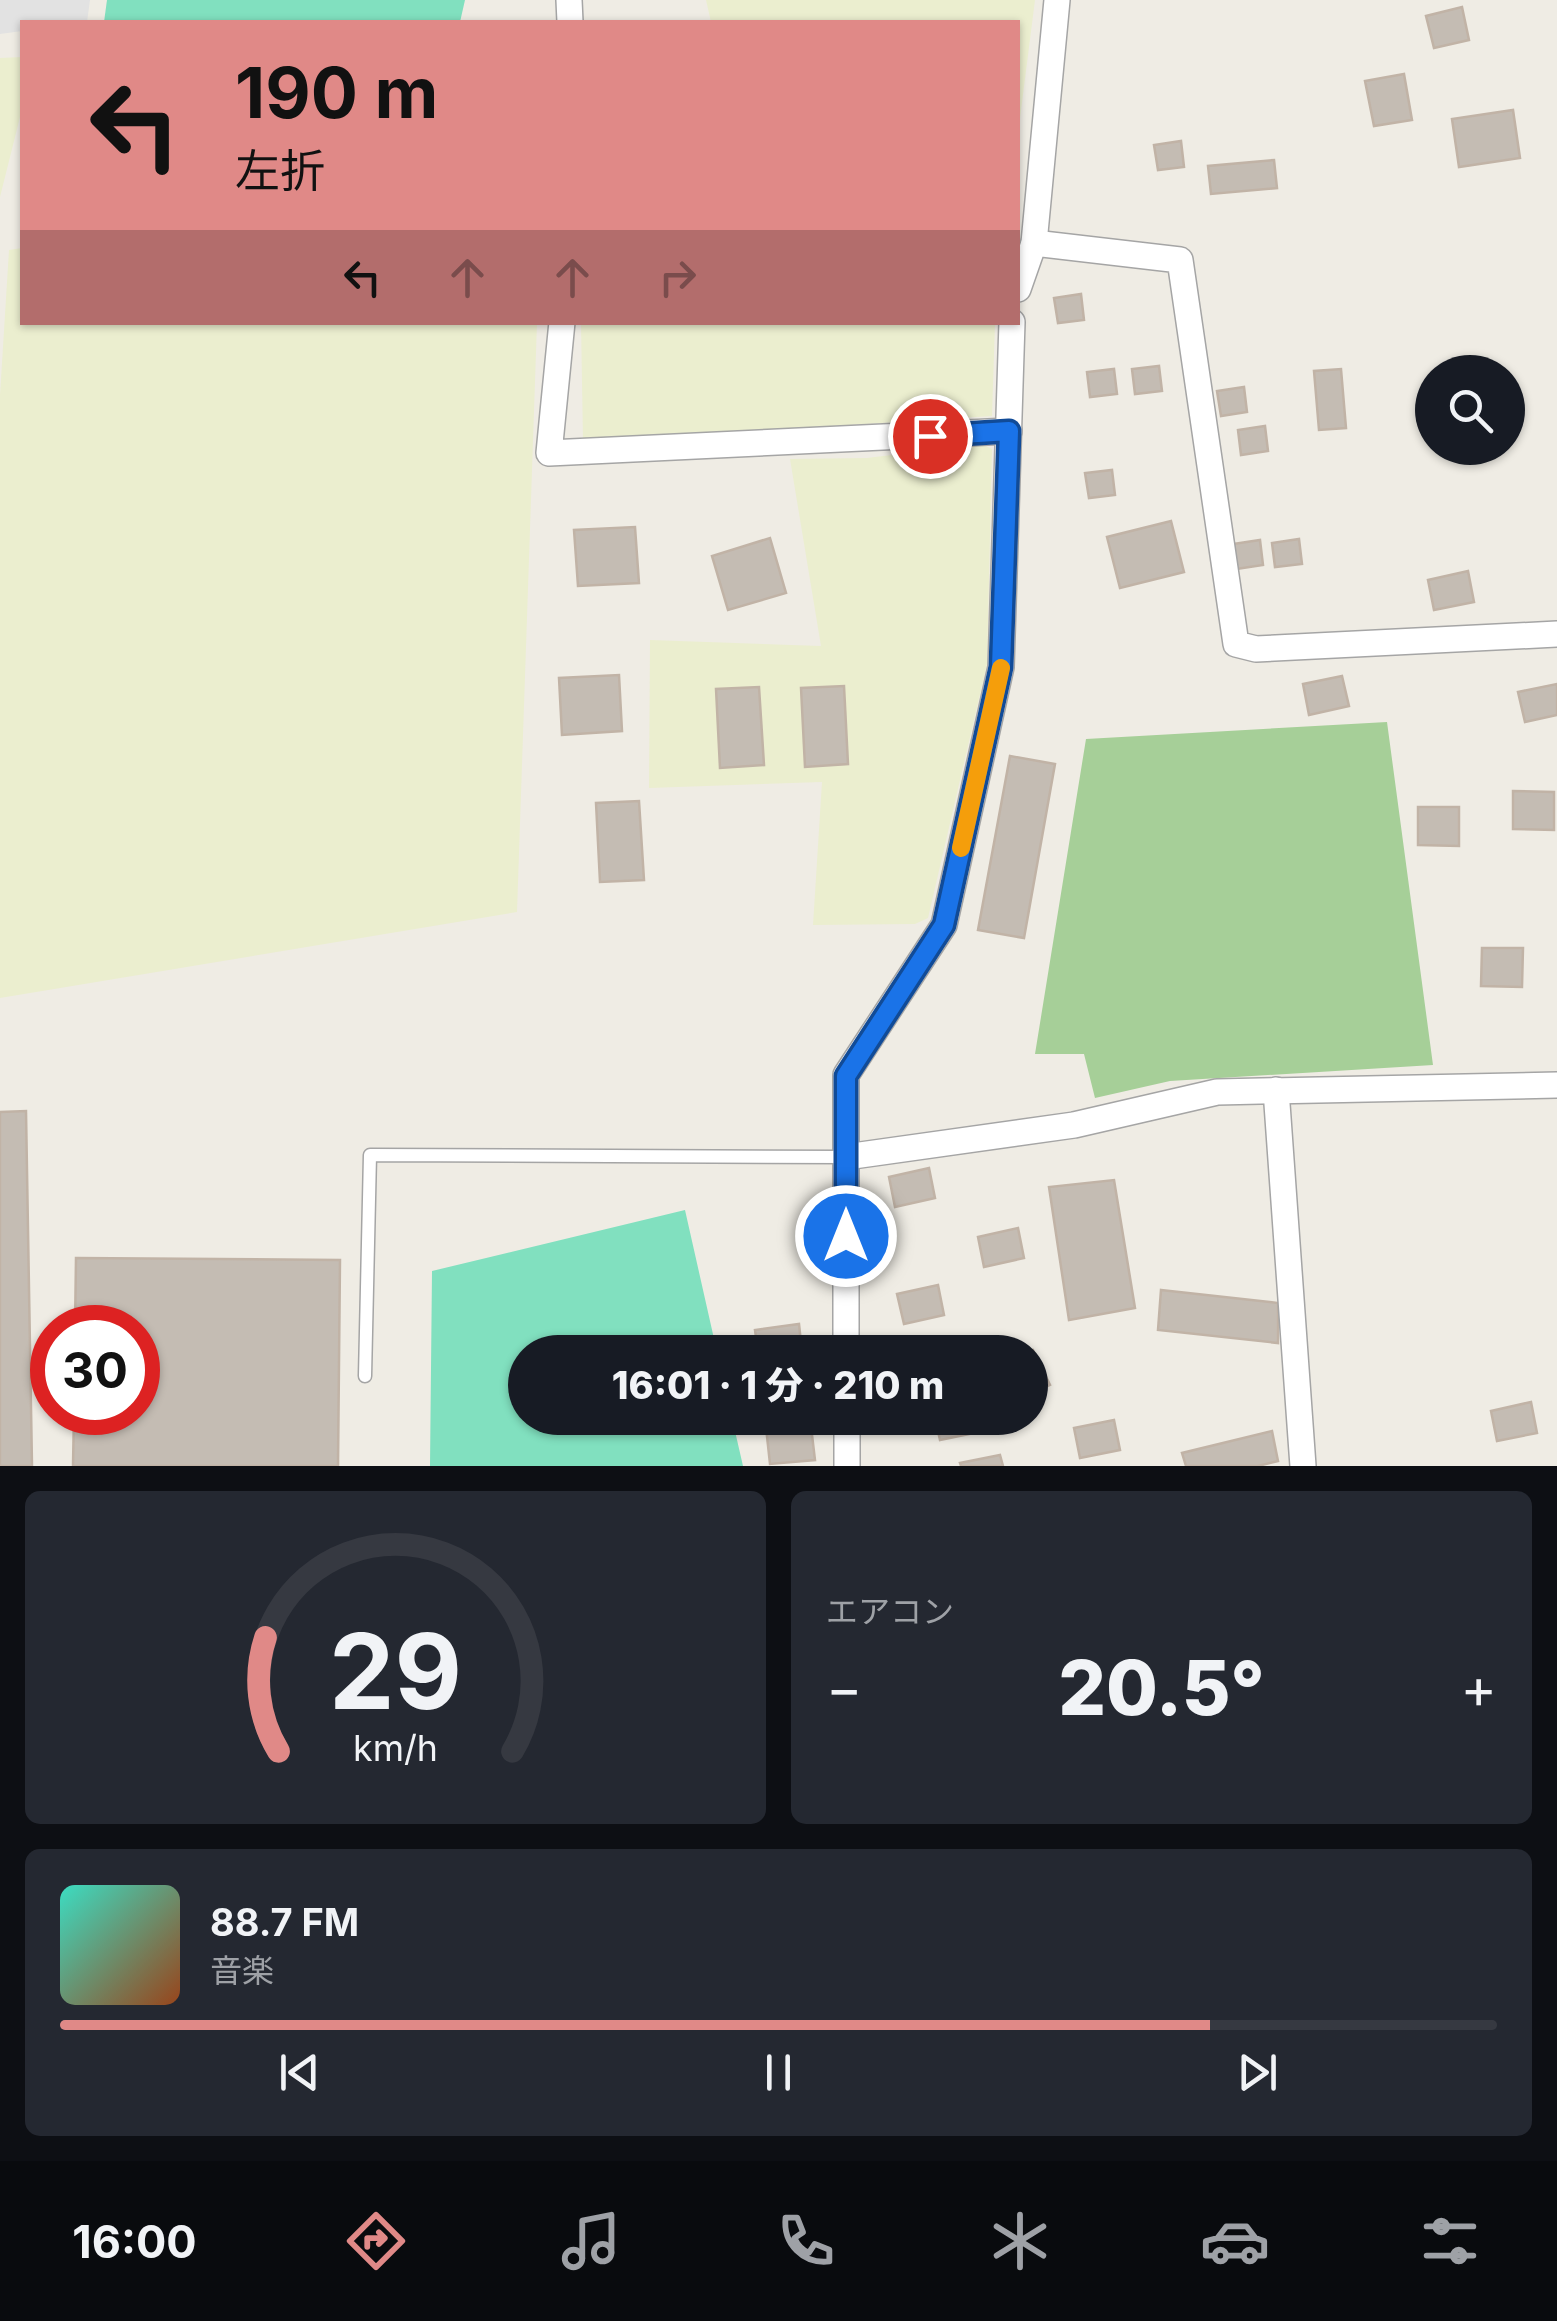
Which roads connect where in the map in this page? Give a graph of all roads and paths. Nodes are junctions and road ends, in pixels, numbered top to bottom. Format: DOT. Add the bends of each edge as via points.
graph roads {
  1 [pos="1056,0"];
  2 [pos="1034,243"];
  3 [pos="1020,283"];
  4 [pos="562,325"];
  5 [pos="1012,325"];
  6 [pos="1009,431"];
  7 [pos="1557,634"];
  8 [pos="1557,1085"];
  9 [pos="1276,1090"];
  10 [pos="846,1157"];
  11 [pos="846,1335"];
  12 [pos="364,1376"];
  13 [pos="846,1435"];
  14 [pos="847,1466"];
  15 [pos="1303,1466"];
  1 -- 2 [label="street"];
  2 -- 3 [label="street"];
  2 -- 7 [label="street" via="1180,260 1236,644 1256,650"];
  4 -- 6 [label="street" via="549,453"];
  5 -- 6 [label="street"];
  6 -- 10 [label="street" via="1001,667 944,925 846,1076"];
  8 -- 9 [label="street"];
  9 -- 10 [label="street" via="1217,1092 1074,1125"];
  9 -- 15 [label="street"];
  10 -- 11 [label="street"];
  10 -- 12 [label="lane" via="370,1155"];
  13 -- 14 [label="street"];
}
